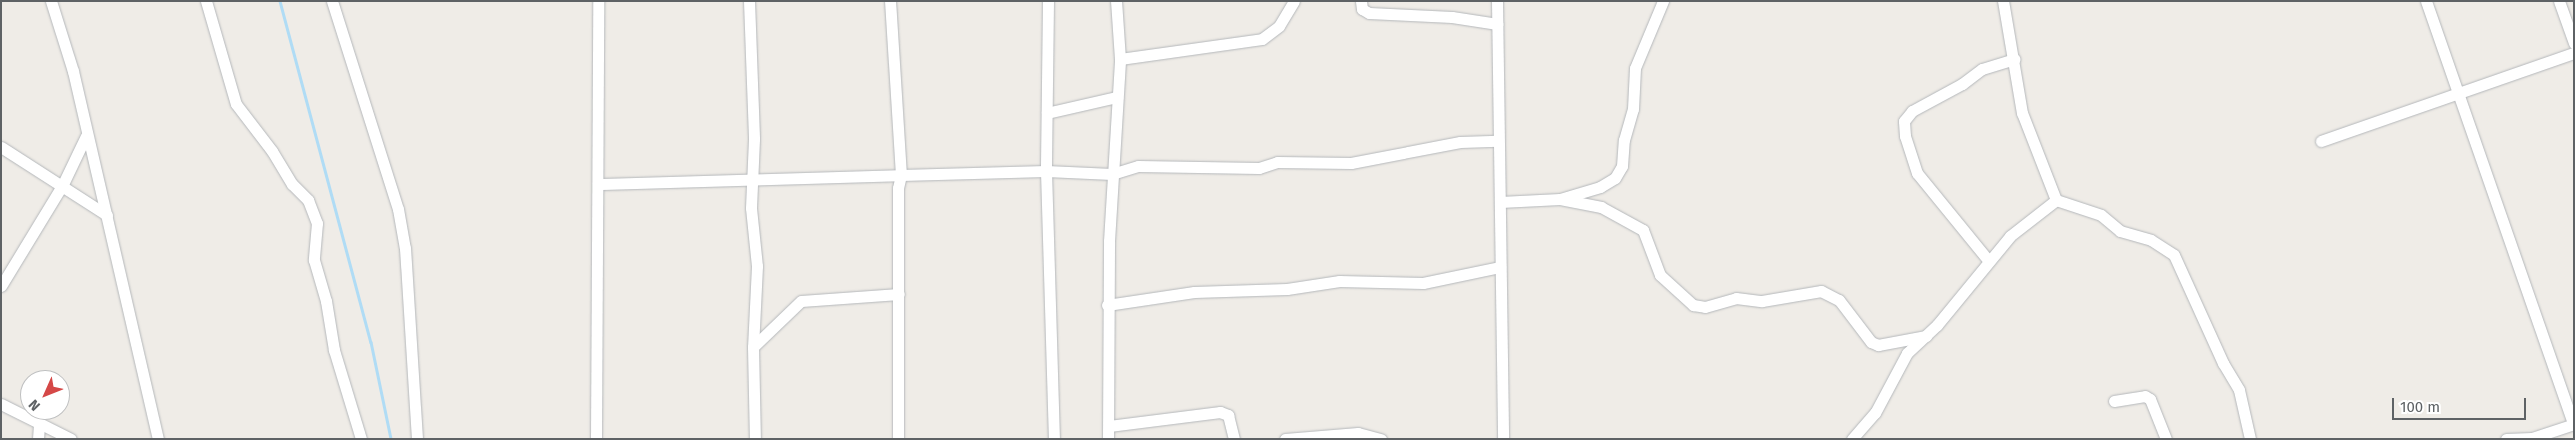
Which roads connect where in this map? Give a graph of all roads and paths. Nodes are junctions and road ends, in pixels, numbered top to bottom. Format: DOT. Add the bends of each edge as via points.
graph roads {
  1 [pos="52,1"];
  2 [pos="206,1"];
  3 [pos="332,1"];
  4 [pos="598,1"];
  5 [pos="750,1"];
  6 [pos="890,1"];
  7 [pos="1048,1"];
  8 [pos="1116,1"];
  9 [pos="1294,1"];
  10 [pos="1361,1"];
  11 [pos="1497,1"];
  12 [pos="1663,1"];
  13 [pos="2003,1"];
  14 [pos="2426,1"];
  15 [pos="2559,1"];
  16 [pos="1497,24"];
  17 [pos="2574,43"];
  18 [pos="2574,53"];
  19 [pos="1120,59"];
  20 [pos="2015,59"];
  21 [pos="2458,95"];
  22 [pos="1117,97"];
  23 [pos="1047,113"];
  24 [pos="86,136"];
  25 [pos="1498,141"];
  26 [pos="2321,141"];
  27 [pos="1,147"];
  28 [pos="1046,171"];
  29 [pos="1112,174"];
  30 [pos="901,175"];
  31 [pos="754,179"];
  32 [pos="64,184"];
  33 [pos="599,184"];
  34 [pos="1560,199"];
  35 [pos="2056,200"];
  36 [pos="1500,202"];
  37 [pos="107,215"];
  38 [pos="1988,260"];
  39 [pos="1500,267"];
  40 [pos="1,286"];
  41 [pos="899,294"];
  42 [pos="1107,305"];
  43 [pos="1926,336"];
  44 [pos="753,347"];
  45 [pos="2114,401"];
  46 [pos="1,404"];
  47 [pos="38,424"];
  48 [pos="2573,424"];
  49 [pos="1109,426"];
  50 [pos="38,439"];
  51 [pos="71,439"];
  52 [pos="158,439"];
  53 [pos="361,439"];
  54 [pos="417,439"];
  55 [pos="596,439"];
  56 [pos="755,439"];
  57 [pos="898,439"];
  58 [pos="1054,439"];
  59 [pos="1108,439"];
  60 [pos="1234,439"];
  61 [pos="1285,439"];
  62 [pos="1381,439"];
  63 [pos="1503,439"];
  64 [pos="1852,439"];
  65 [pos="2166,439"];
  66 [pos="2250,439"];
  67 [pos="2506,439"];
  1 -- 24 [label="street" via="73,71"];
  2 -- 53 [label="street" via="236,104 272,151 292,184 308,200 317,223 314,260 326,301 334,350"];
  3 -- 54 [label="street" via="398,209 405,248"];
  4 -- 33 [label="street"];
  5 -- 31 [label="street"];
  6 -- 30 [label="street"];
  7 -- 23 [label="street"];
  8 -- 19 [label="street"];
  9 -- 19 [label="street" via="1279,26 1262,39"];
  10 -- 16 [label="street" via="1362,9 1369,13"];
  11 -- 16 [label="street"];
  12 -- 34 [label="street" via="1635,68 1633,109 1624,140 1622,166 1615,178 1600,187"];
  13 -- 20 [label="street" via="2004,21"];
  14 -- 21 [label="street"];
  15 -- 17 [label="street"];
  16 -- 25 [label="street"];
  18 -- 21 [label="street"];
  19 -- 22 [label="street"];
  20 -- 35 [label="street" via="2022,113"];
  20 -- 38 [label="street" via="1982,69 1962,84 1912,111 1904,121 1905,136 1917,173"];
  21 -- 26 [label="street"];
  21 -- 48 [label="street"];
  22 -- 23 [label="street"];
  22 -- 29 [label="street"];
  23 -- 28 [label="street"];
  24 -- 32 [label="street"];
  24 -- 37 [label="street"];
  25 -- 29 [label="street" via="1460,142 1351,163 1277,162 1259,168 1220,169 1138,166"];
  25 -- 36 [label="street"];
  27 -- 32 [label="street"];
  28 -- 29 [label="street"];
  28 -- 30 [label="street"];
  28 -- 58 [label="street"];
  29 -- 42 [label="street"];
  30 -- 31 [label="street" via="812,180"];
  30 -- 41 [label="street"];
  31 -- 33 [label="street"];
  31 -- 44 [label="street" via="751,208 757,266"];
  32 -- 37 [label="street"];
  32 -- 40 [label="street"];
  33 -- 55 [label="street"];
  34 -- 36 [label="street"];
  34 -- 43 [label="street" via="1601,207 1643,230 1660,275 1693,305 1705,307 1736,298 1762,301 1821,291 1839,300 1872,342 1878,345"];
  35 -- 38 [label="street" via="2010,236"];
  35 -- 66 [label="street" via="2101,215 2120,231 2151,240 2174,255 2223,363 2239,390"];
  36 -- 39 [label="street"];
  37 -- 52 [label="street"];
  38 -- 43 [label="street"];
  39 -- 42 [label="street" via="1423,283 1339,281 1287,289 1194,292"];
  39 -- 63 [label="street"];
  41 -- 44 [label="street" via="806,299 794,305"];
  41 -- 57 [label="street"];
  42 -- 49 [label="street"];
  43 -- 64 [label="street" via="1900,361 1879,406"];
  44 -- 56 [label="street"];
  45 -- 65 [label="street" via="2145,396 2150,399"];
  46 -- 47 [label="street"];
  47 -- 50 [label="street"];
  47 -- 51 [label="street"];
  48 -- 67 [label="street" via="2532,438"];
  49 -- 59 [label="street"];
  49 -- 60 [label="street" via="1220,412 1228,415"];
  61 -- 62 [label="street" via="1358,433"];
}
